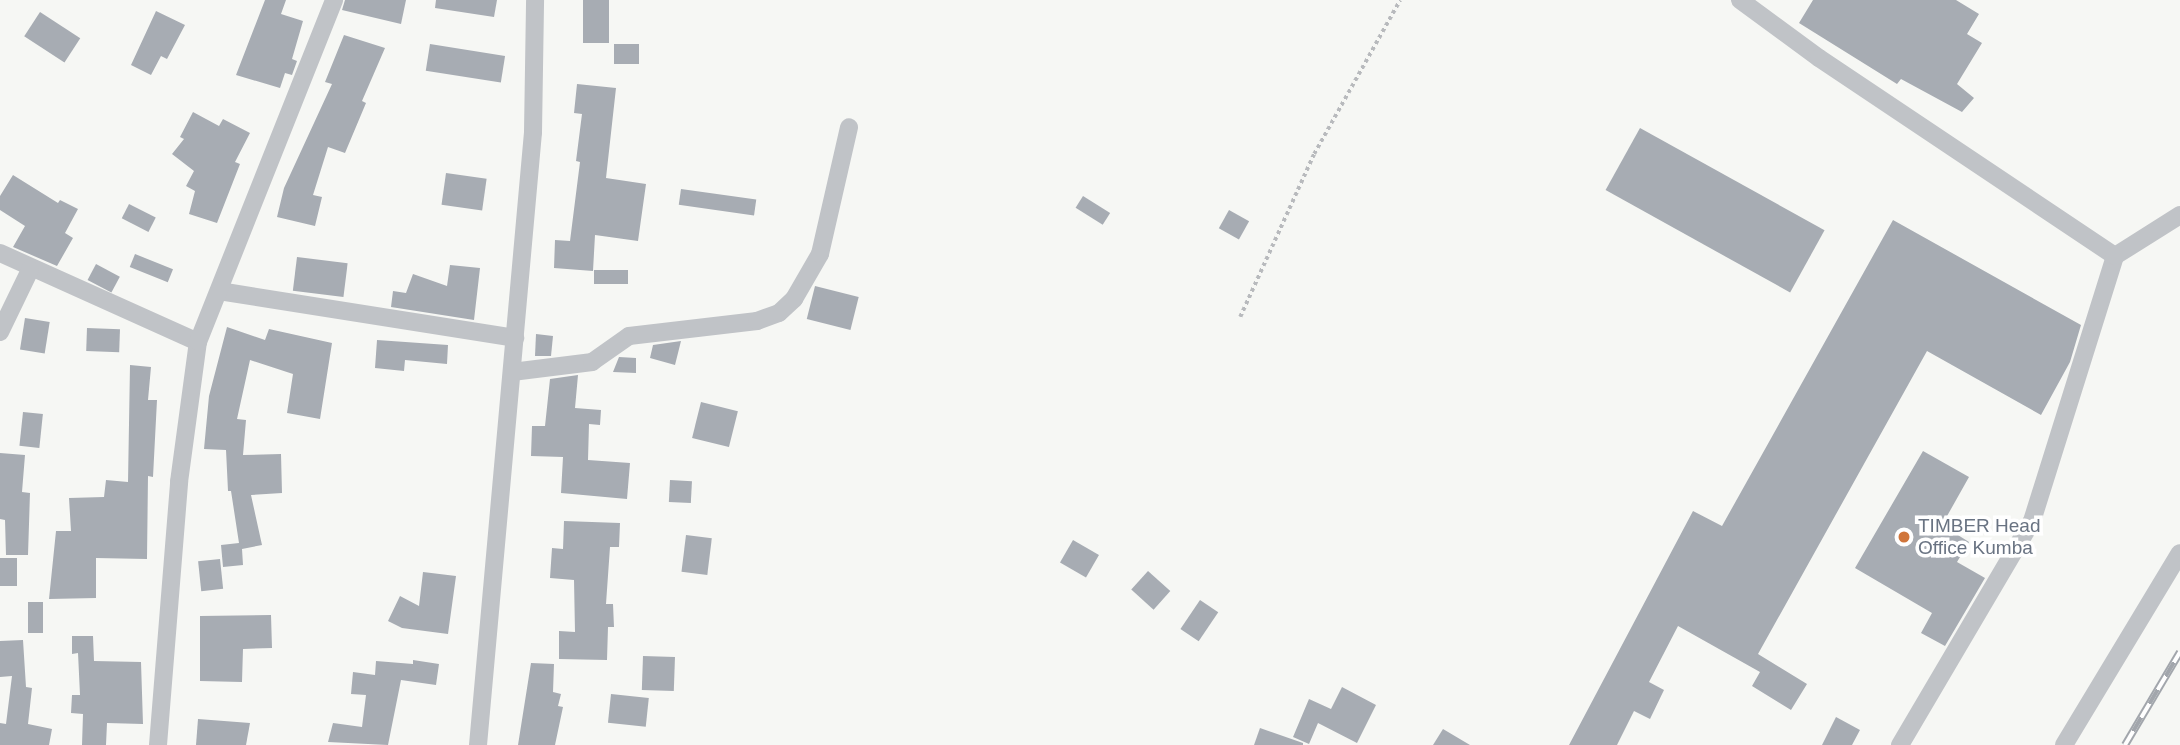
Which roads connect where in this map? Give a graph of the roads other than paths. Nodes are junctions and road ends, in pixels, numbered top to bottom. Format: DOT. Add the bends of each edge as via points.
graph roads {
  1 [pos="334,0"];
  2 [pos="535,0"];
  3 [pos="1741,0"];
  4 [pos="849,127"];
  5 [pos="2180,215"];
  6 [pos="0,253"];
  7 [pos="2115,256"];
  8 [pos="30,270"];
  9 [pos="219,291"];
  10 [pos="0,332"];
  11 [pos="515,338"];
  12 [pos="198,342"];
  13 [pos="512,372"];
  14 [pos="2180,553"];
  15 [pos="158,745"];
  16 [pos="478,745"];
  17 [pos="1900,745"];
  18 [pos="2064,745"];
  1 -- 9 [label="street"];
  2 -- 11 [label="street" via="533,132"];
  3 -- 7 [label="street" via="1819,58"];
  4 -- 13 [label="street" via="820,254 794,299 779,313 757,321 629,336 592,362"];
  5 -- 7 [label="street"];
  6 -- 8 [label="street"];
  7 -- 17 [label="street" via="2032,521"];
  8 -- 10 [label="street"];
  8 -- 12 [label="street"];
  9 -- 11 [label="street"];
  9 -- 12 [label="street"];
  11 -- 13 [label="street"];
  12 -- 15 [label="street" via="179,482"];
  13 -- 16 [label="street"];
  14 -- 18 [label="street"];
}
